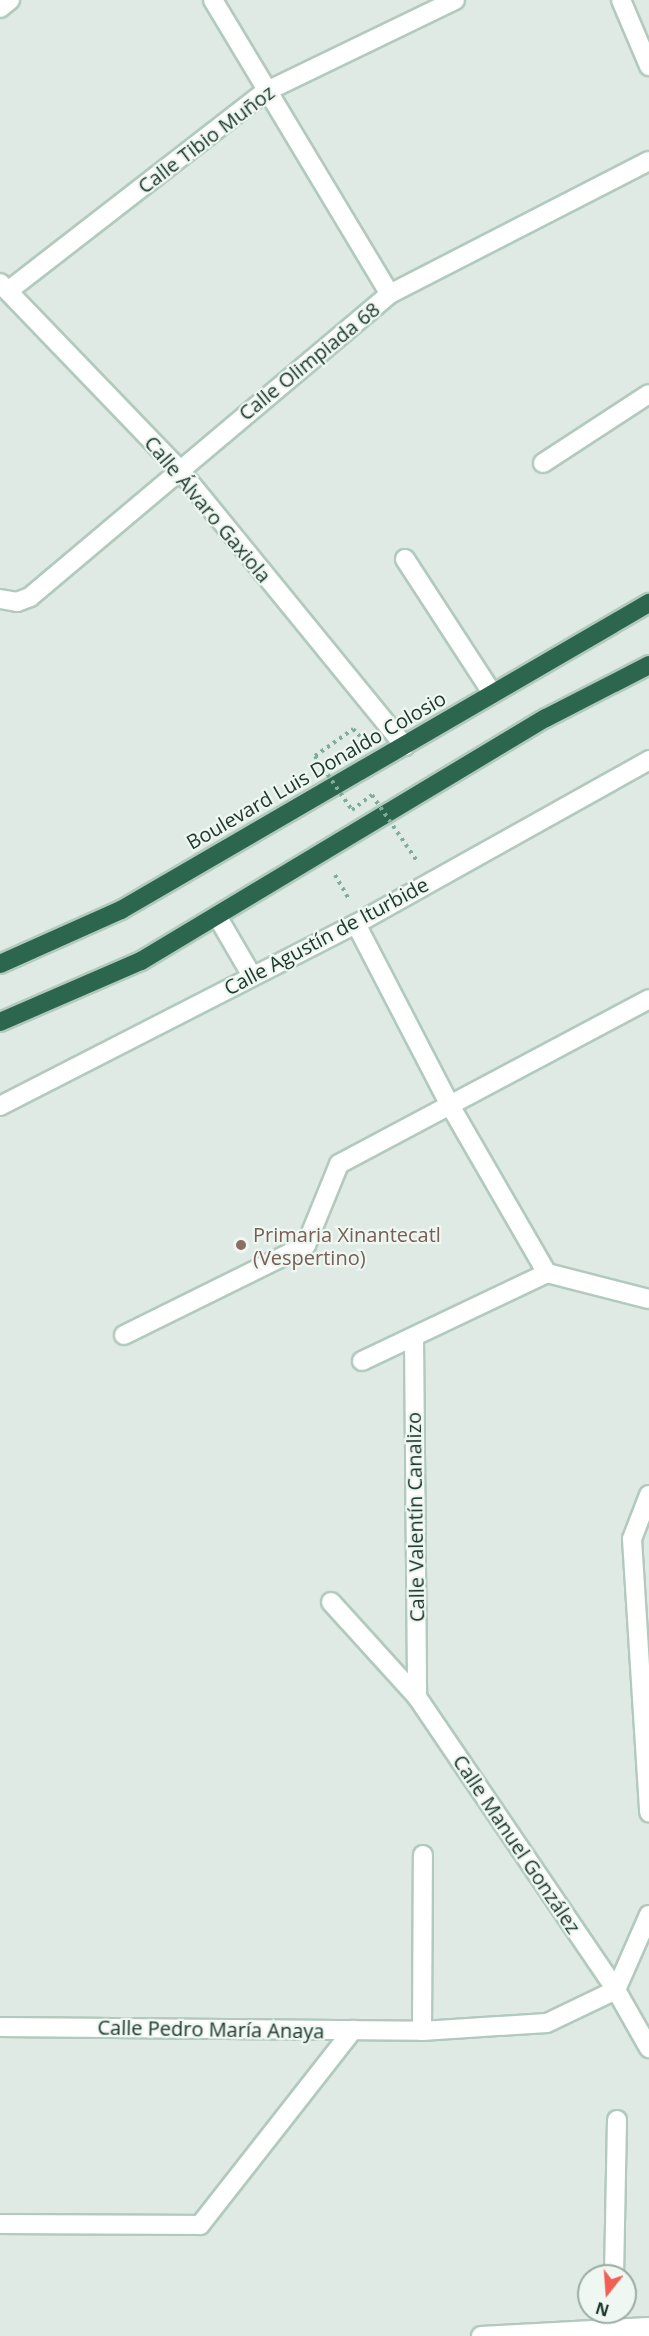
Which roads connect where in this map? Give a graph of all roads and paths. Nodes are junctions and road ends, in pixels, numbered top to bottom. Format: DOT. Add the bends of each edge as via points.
graph roads {
  1 [pos="10,0"];
  2 [pos="213,0"];
  3 [pos="455,0"];
  4 [pos="621,0"];
  5 [pos="0,8"];
  6 [pos="649,66"];
  7 [pos="265,92"];
  8 [pos="649,161"];
  9 [pos="4,287"];
  10 [pos="390,294"];
  11 [pos="649,394"];
  12 [pos="543,463"];
  13 [pos="178,468"];
  14 [pos="405,559"];
  15 [pos="0,599"];
  16 [pos="649,603"];
  17 [pos="649,665"];
  18 [pos="492,693"];
  19 [pos="405,746"];
  20 [pos="315,756"];
  21 [pos="649,760"];
  22 [pos="322,854"];
  23 [pos="417,861"];
  24 [pos="217,916"];
  25 [pos="356,924"];
  26 [pos="0,964"];
  27 [pos="252,976"];
  28 [pos="649,999"];
  29 [pos="0,1022"];
  30 [pos="0,1106"];
  31 [pos="451,1107"];
  32 [pos="547,1273"];
  33 [pos="649,1299"];
  34 [pos="124,1335"];
  35 [pos="414,1337"];
  36 [pos="362,1361"];
  37 [pos="649,1495"];
  38 [pos="331,1602"];
  39 [pos="417,1697"];
  40 [pos="649,1812"];
  41 [pos="423,1855"];
  42 [pos="649,1915"];
  43 [pos="616,1990"];
  44 [pos="0,2026"];
  45 [pos="352,2030"];
  46 [pos="422,2031"];
  47 [pos="649,2048"];
  48 [pos="617,2120"];
  49 [pos="0,2224"];
  50 [pos="614,2264"];
  51 [pos="580,2324"];
  52 [pos="634,2324"];
  53 [pos="649,2327"];
  54 [pos="480,2336"];
  1 -- 5 [label="street"];
  2 -- 7 [label="street"];
  3 -- 7 [label="street, Calle Tibio Muñoz"];
  4 -- 6 [label="street"];
  7 -- 9 [label="street, Calle Tibio Muñoz"];
  7 -- 10 [label="street"];
  8 -- 10 [label="street, Calle Olimpiada 68"];
  9 -- 13 [label="street, Calle Álvaro Gaxiola"];
  10 -- 13 [label="street, Calle Olimpiada 68"];
  11 -- 12 [label="street"];
  13 -- 15 [label="street, Calle Olimpiada 68" via="30,597"];
  13 -- 19 [label="street, Calle Álvaro Gaxiola"];
  14 -- 18 [label="street"];
  16 -- 18 [label="highway, Boulevard Luis Donaldo Colosio"];
  17 -- 22 [label="highway" via="546,718"];
  18 -- 19 [label="highway, Boulevard Luis Donaldo Colosio"];
  19 -- 26 [label="highway, Boulevard Luis Donaldo Colosio" via="121,910"];
  20 -- 23 [label="path, bridge" via="352,810 372,795"];
  21 -- 25 [label="street, Calle Agustín de Iturbide"];
  22 -- 24 [label="highway"];
  22 -- 25 [label="path" via="349,898"];
  24 -- 27 [label="street"];
  24 -- 29 [label="highway" via="141,961"];
  25 -- 27 [label="street, Calle Agustín de Iturbide"];
  25 -- 31 [label="street"];
  27 -- 30 [label="street, Calle Agustín de Iturbide"];
  28 -- 31 [label="street"];
  31 -- 32 [label="street"];
  31 -- 34 [label="street" via="339,1164 306,1245"];
  32 -- 33 [label="street"];
  32 -- 35 [label="street"];
  35 -- 36 [label="street"];
  35 -- 39 [label="street, Calle Valentín Canalizo"];
  37 -- 40 [label="street" via="632,1539"];
  38 -- 39 [label="street, Calle Manuel González"];
  39 -- 43 [label="street, Calle Manuel González"];
  41 -- 46 [label="street"];
  42 -- 43 [label="street"];
  43 -- 46 [label="street, Calle Pedro María Anaya" via="547,2023"];
  43 -- 47 [label="street, Calle Manuel González"];
  44 -- 45 [label="street, Calle Pedro María Anaya"];
  45 -- 46 [label="street, Calle Pedro María Anaya"];
  45 -- 49 [label="street" via="200,2225"];
  48 -- 50 [label="street"];
  51 -- 54 [label="street"];
  52 -- 53 [label="street"];
}
